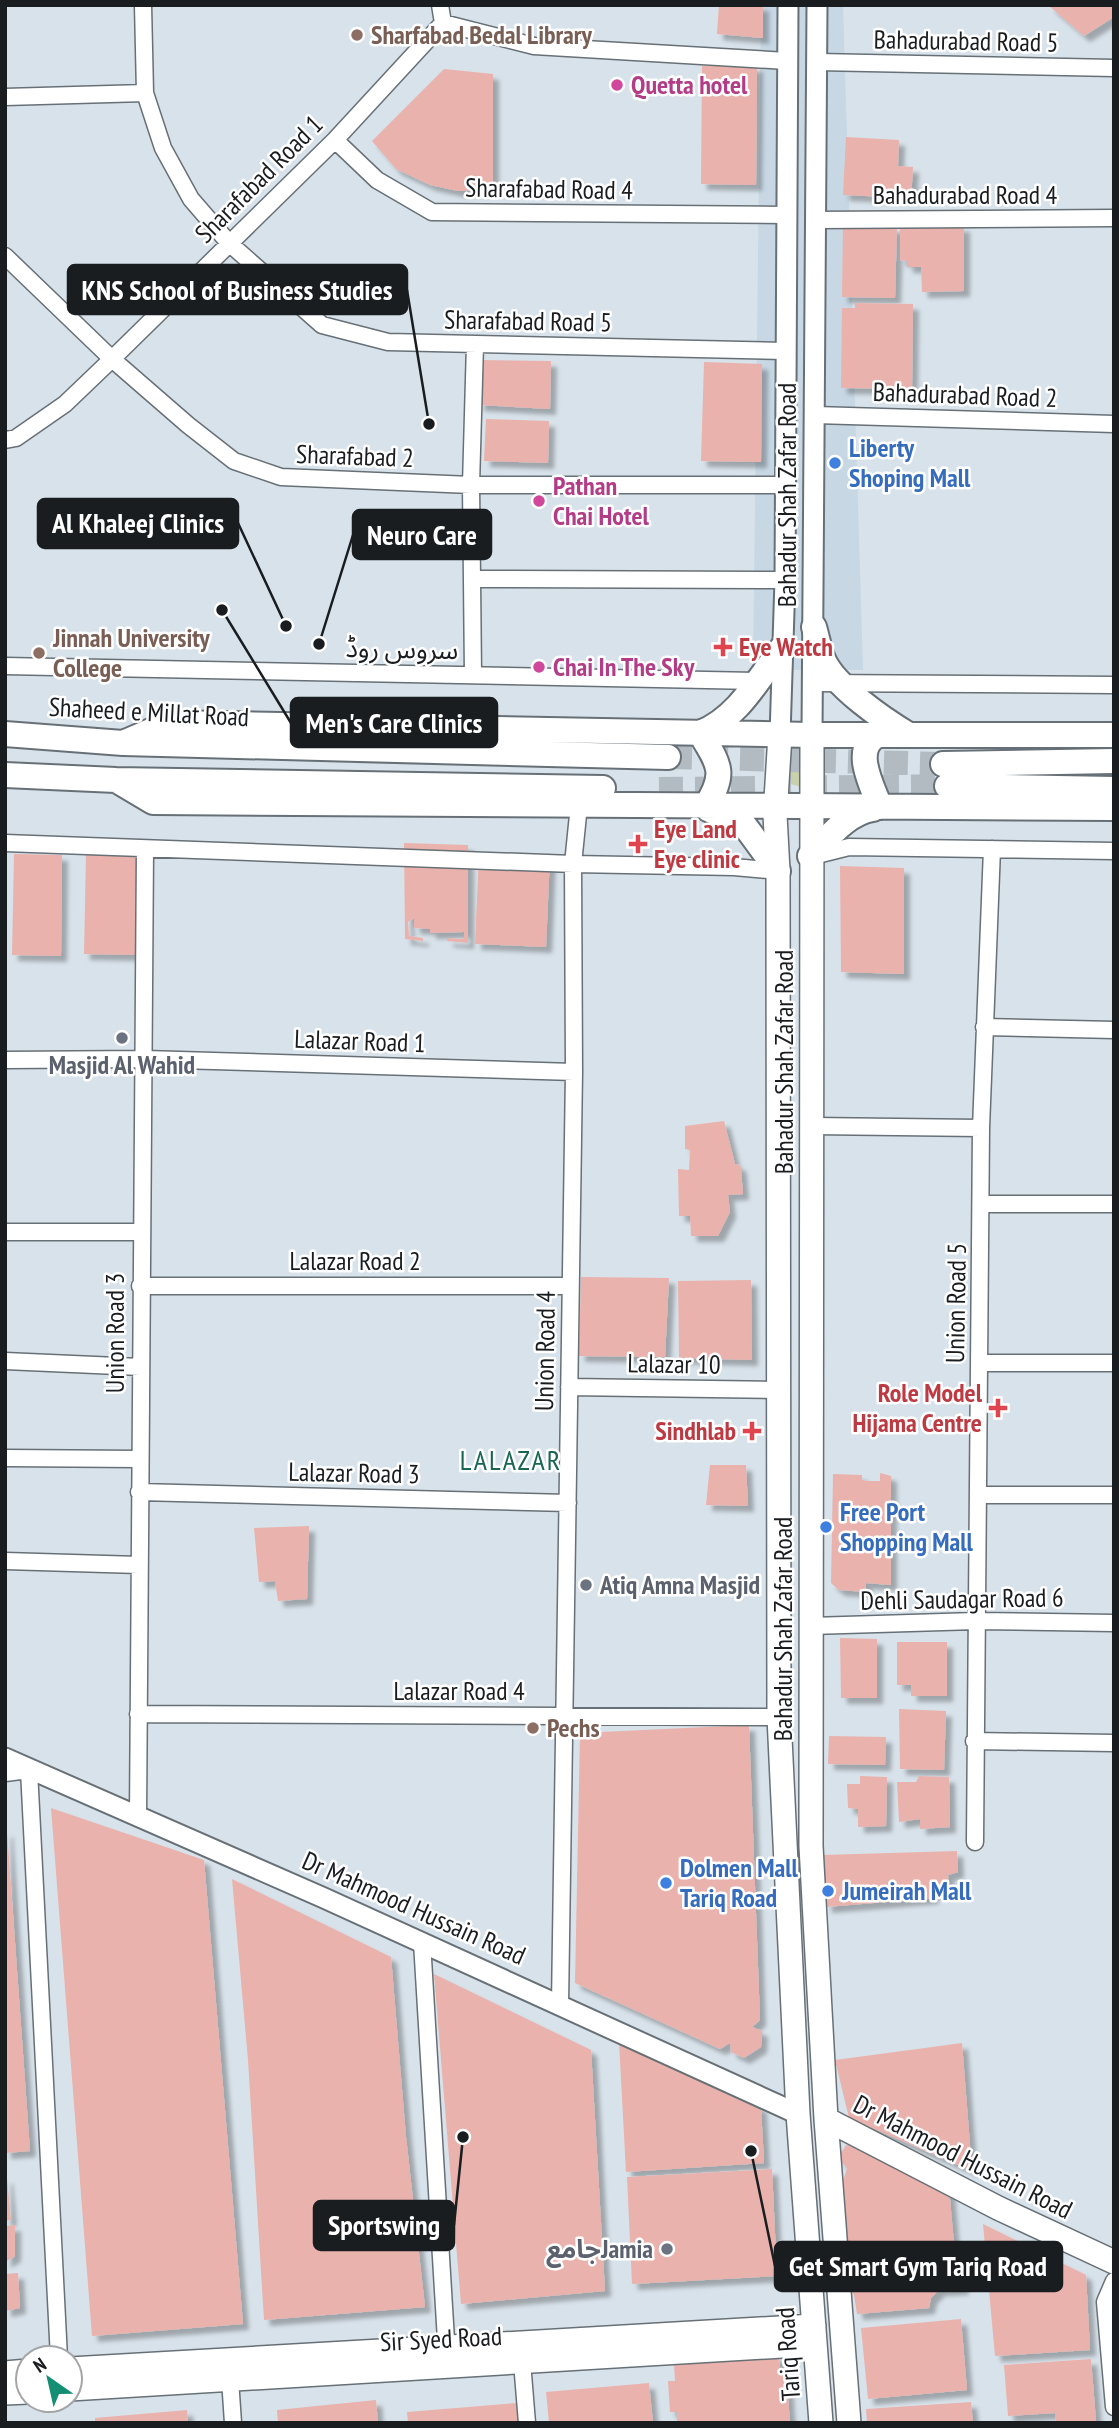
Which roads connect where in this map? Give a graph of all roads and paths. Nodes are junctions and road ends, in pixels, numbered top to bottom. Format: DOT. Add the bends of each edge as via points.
graph roads {
  1 [pos="143,5"];
  2 [pos="440,5"];
  3 [pos="788,5"];
  4 [pos="817,5"];
  5 [pos="443,23"];
  6 [pos="787,61"];
  7 [pos="817,62"];
  8 [pos="1114,68"];
  9 [pos="145,93"];
  10 [pos="5,97"];
  11 [pos="335,140"];
  12 [pos="787,215"];
  13 [pos="1114,218"];
  14 [pos="816,220"];
  15 [pos="229,243"];
  16 [pos="5,256"];
  17 [pos="475,344"];
  18 [pos="785,351"];
  19 [pos="112,359"];
  20 [pos="816,415"];
  21 [pos="1114,424"];
  22 [pos="5,440"];
  23 [pos="471,485"];
  24 [pos="784,485"];
  25 [pos="474,579"];
  26 [pos="785,580"];
  27 [pos="814,626"];
  28 [pos="782,648"];
  29 [pos="5,666"];
  30 [pos="473,675"];
  31 [pos="756,681"];
  32 [pos="814,683"];
  33 [pos="843,683"];
  34 [pos="1114,685"];
  35 [pos="700,733"];
  36 [pos="5,734"];
  37 [pos="880,734"];
  38 [pos="780,735"];
  39 [pos="812,735"];
  40 [pos="909,735"];
  41 [pos="1114,735"];
  42 [pos="123,743"];
  43 [pos="668,757"];
  44 [pos="1114,761"];
  45 [pos="5,775"];
  46 [pos="116,780"];
  47 [pos="659,789"];
  48 [pos="1114,789"];
  49 [pos="579,805"];
  50 [pos="703,806"];
  51 [pos="777,806"];
  52 [pos="811,806"];
  53 [pos="886,807"];
  54 [pos="1114,808"];
  55 [pos="5,843"];
  56 [pos="145,849"];
  57 [pos="992,849"];
  58 [pos="1114,852"];
  59 [pos="810,856"];
  60 [pos="573,864"];
  61 [pos="778,871"];
  62 [pos="984,1027"];
  63 [pos="1114,1030"];
  64 [pos="145,1059"];
  65 [pos="5,1060"];
  66 [pos="573,1072"];
  67 [pos="812,1126"];
  68 [pos="981,1128"];
  69 [pos="982,1204"];
  70 [pos="1114,1204"];
  71 [pos="5,1232"];
  72 [pos="141,1232"];
  73 [pos="140,1286"];
  74 [pos="570,1286"];
  75 [pos="5,1361"];
  76 [pos="979,1363"];
  77 [pos="1114,1363"];
  78 [pos="140,1367"];
  79 [pos="569,1387"];
  80 [pos="779,1390"];
  81 [pos="5,1458"];
  82 [pos="139,1459"];
  83 [pos="139,1492"];
  84 [pos="978,1495"];
  85 [pos="1114,1495"];
  86 [pos="568,1503"];
  87 [pos="5,1561"];
  88 [pos="139,1564"];
  89 [pos="976,1621"];
  90 [pos="1114,1623"];
  91 [pos="811,1626"];
  92 [pos="138,1714"];
  93 [pos="564,1716"];
  94 [pos="779,1717"];
  95 [pos="974,1741"];
  96 [pos="1114,1743"];
  97 [pos="5,1758"];
  98 [pos="29,1770"];
  99 [pos="5,1773"];
  100 [pos="138,1817"];
  101 [pos="975,1842"];
  102 [pos="422,1942"];
  103 [pos="560,2005"];
  104 [pos="798,2114"];
  105 [pos="826,2119"];
  106 [pos="1114,2262"];
  107 [pos="1114,2281"];
  108 [pos="815,2335"];
  109 [pos="58,2344"];
  110 [pos="447,2357"];
  111 [pos="522,2362"];
  112 [pos="84,2369"];
  113 [pos="230,2379"];
  114 [pos="84,2388"];
  115 [pos="1114,2407"];
  116 [pos="233,2423"];
  117 [pos="527,2423"];
  118 [pos="821,2423"];
  119 [pos="849,2423"];
  1 -- 9 [label="street, Sharafabad Road 5"];
  2 -- 5 [label="street"];
  3 -- 6 [label="street, Bahadur Shah Zafar Road"];
  4 -- 7 [label="street, Bahadur Shah Zafar Road"];
  5 -- 6 [label="street" via="534,46"];
  5 -- 11 [label="street, Sharafabad Road 1"];
  6 -- 12 [label="street, Bahadur Shah Zafar Road"];
  7 -- 8 [label="street, Bahadurabad Road 5"];
  7 -- 14 [label="street, Bahadur Shah Zafar Road"];
  9 -- 10 [label="street"];
  9 -- 15 [label="street, Sharafabad Road 5" via="163,148 191,199"];
  11 -- 12 [label="street, Sharafabad Road 4" via="377,180 432,212"];
  11 -- 15 [label="street, Sharafabad Road 1"];
  12 -- 18 [label="street, Bahadur Shah Zafar Road"];
  13 -- 14 [label="street, Bahadurabad Road 4"];
  14 -- 20 [label="street, Bahadur Shah Zafar Road"];
  15 -- 17 [label="street, Sharafabad Road 5" via="323,326 388,342"];
  15 -- 19 [label="street, Sharafabad Road 1"];
  16 -- 19 [label="street, Sharafabad 2"];
  17 -- 18 [label="street, Sharafabad Road 5"];
  17 -- 23 [label="street"];
  18 -- 24 [label="street, Bahadur Shah Zafar Road"];
  19 -- 22 [label="street, Sharafabad Road 1" via="65,404 16,438"];
  19 -- 23 [label="street, Sharafabad 2" via="234,461 281,477"];
  20 -- 21 [label="street, Bahadurabad Road 2"];
  20 -- 27 [label="street, Bahadur Shah Zafar Road"];
  23 -- 24 [label="street, Sharafabad 2"];
  23 -- 25 [label="street"];
  24 -- 26 [label="street, Bahadur Shah Zafar Road"];
  25 -- 26 [label="street"];
  25 -- 30 [label="street"];
  26 -- 28 [label="street, Bahadur Shah Zafar Road"];
  27 -- 32 [label="street, Bahadur Shah Zafar Road"];
  27 -- 33 [label="main road" via="824,661"];
  28 -- 31 [label="main road"];
  28 -- 38 [label="street, Bahadur Shah Zafar Road"];
  29 -- 30 [label="street, سروس روڈ"];
  30 -- 31 [label="street, سروس روڈ"];
  31 -- 35 [label="main road" via="719,726"];
  32 -- 33 [label="street"];
  32 -- 39 [label="street, Bahadur Shah Zafar Road"];
  33 -- 34 [label="street"];
  33 -- 40 [label="main road"];
  35 -- 38 [label="main road"];
  35 -- 42 [label="main road" via="169,723"];
  35 -- 50 [label="main road" via="720,773 718,787"];
  36 -- 42 [label="main road, Shaheed e Millat Road"];
  37 -- 39 [label="main road"];
  37 -- 40 [label="main road"];
  37 -- 53 [label="main road" via="868,742 864,756"];
  38 -- 39 [label="main road"];
  38 -- 51 [label="main road, Bahadur Shah Zafar Road"];
  39 -- 52 [label="main road, Bahadur Shah Zafar Road"];
  40 -- 41 [label="main road"];
  42 -- 43 [label="main road, Shaheed e Millat Road"];
  44 -- 48 [label="main road" via="945,775"];
  45 -- 46 [label="main road"];
  46 -- 47 [label="main road"];
  46 -- 49 [label="main road" via="153,802"];
  49 -- 50 [label="main road"];
  49 -- 60 [label="street, Union Road 4"];
  50 -- 51 [label="main road"];
  50 -- 61 [label="main road" via="745,826"];
  51 -- 52 [label="main road"];
  51 -- 61 [label="main road, Bahadur Shah Zafar Road"];
  52 -- 53 [label="main road"];
  52 -- 59 [label="main road, Bahadur Shah Zafar Road"];
  53 -- 54 [label="main road"];
  53 -- 59 [label="main road" via="862,811 838,827"];
  55 -- 56 [label="street"];
  56 -- 60 [label="street"];
  56 -- 64 [label="street, Union Road 3"];
  57 -- 58 [label="street"];
  57 -- 59 [label="street" via="849,847"];
  57 -- 62 [label="street, Union Road 5"];
  59 -- 67 [label="main road, Bahadur Shah Zafar Road"];
  60 -- 61 [label="street"];
  60 -- 66 [label="street, Union Road 4"];
  61 -- 80 [label="main road, Bahadur Shah Zafar Road"];
  62 -- 63 [label="street"];
  62 -- 68 [label="street, Union Road 5"];
  64 -- 65 [label="street, Lalazar Road 1"];
  64 -- 66 [label="street, Lalazar Road 1"];
  64 -- 72 [label="street, Union Road 3"];
  66 -- 74 [label="street, Union Road 4"];
  67 -- 68 [label="street"];
  67 -- 91 [label="main road, Bahadur Shah Zafar Road"];
  68 -- 69 [label="street, Union Road 5"];
  69 -- 70 [label="street"];
  69 -- 76 [label="street, Union Road 5"];
  71 -- 72 [label="street"];
  72 -- 73 [label="street, Union Road 3"];
  73 -- 74 [label="street, Lalazar Road 2"];
  73 -- 78 [label="street, Union Road 3"];
  74 -- 79 [label="street, Union Road 4"];
  75 -- 78 [label="street"];
  76 -- 77 [label="street"];
  76 -- 84 [label="street, Union Road 5"];
  78 -- 82 [label="street, Union Road 3"];
  79 -- 80 [label="street, Lalazar 10"];
  79 -- 86 [label="street, Union Road 4"];
  80 -- 94 [label="main road, Bahadur Shah Zafar Road"];
  81 -- 82 [label="street"];
  82 -- 83 [label="street, Union Road 3"];
  83 -- 86 [label="street, Lalazar Road 3"];
  83 -- 88 [label="street, Union Road 3"];
  84 -- 85 [label="street"];
  84 -- 89 [label="street, Union Road 5"];
  86 -- 93 [label="street, Union Road 4"];
  87 -- 88 [label="street"];
  88 -- 92 [label="street, Union Road 3"];
  89 -- 90 [label="street, Dehli Saudagar Road 6"];
  89 -- 91 [label="street, Dehli Saudagar Road 6"];
  89 -- 95 [label="street, Union Road 5"];
  91 -- 105 [label="main road, Bahadur Shah Zafar Road" via="811,1846"];
  92 -- 93 [label="street, Lalazar Road 4"];
  92 -- 100 [label="street, Union Road 3"];
  93 -- 94 [label="street, Lalazar Road 4"];
  93 -- 103 [label="street, Union Road 4"];
  94 -- 104 [label="main road, Bahadur Shah Zafar Road"];
  95 -- 96 [label="street"];
  95 -- 101 [label="street, Union Road 5"];
  97 -- 98 [label="street, Dr Mahmood Hussain Road"];
  98 -- 99 [label="street"];
  98 -- 100 [label="street, Dr Mahmood Hussain Road"];
  98 -- 109 [label="street"];
  100 -- 102 [label="street, Dr Mahmood Hussain Road"];
  102 -- 103 [label="street, Dr Mahmood Hussain Road"];
  102 -- 110 [label="street"];
  103 -- 104 [label="street, Dr Mahmood Hussain Road"];
  104 -- 108 [label="main road, Tariq Road"];
  105 -- 106 [label="main road, Dr Mahmood Hussain Road"];
  105 -- 119 [label="main road"];
  107 -- 115 [label="street" via="1105,2302"];
  108 -- 110 [label="main road, Sir Syed Road"];
  108 -- 111 [label="main road, Sir Syed Road"];
  108 -- 118 [label="main road, Tariq Road"];
  110 -- 111 [label="main road, Sir Syed Road"];
  110 -- 112 [label="main road, Sir Syed Road"];
  110 -- 113 [label="main road, Sir Syed Road"];
  111 -- 117 [label="street"];
  113 -- 114 [label="main road, Sir Syed Road"];
  113 -- 116 [label="street"];
}
